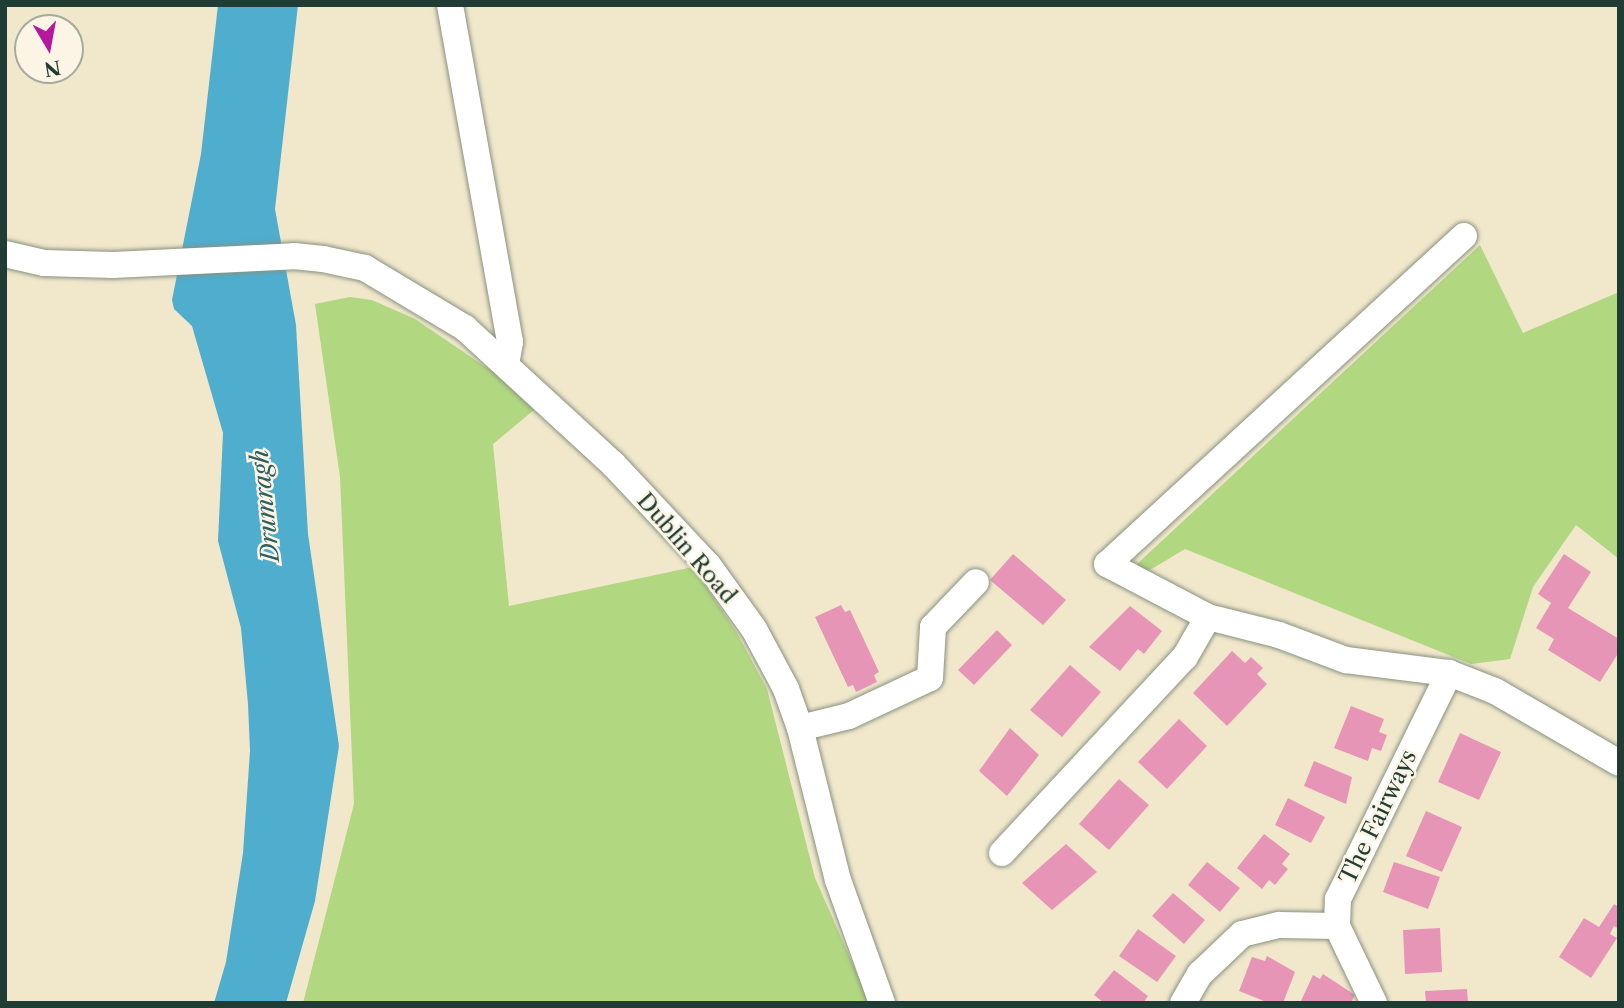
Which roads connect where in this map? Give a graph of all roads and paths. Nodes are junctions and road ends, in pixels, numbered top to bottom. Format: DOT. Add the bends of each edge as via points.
graph roads {
  1 [pos="450,5"];
  2 [pos="1464,236"];
  3 [pos="5,254"];
  4 [pos="506,364"];
  5 [pos="976,583"];
  6 [pos="1208,617"];
  7 [pos="1449,673"];
  8 [pos="800,728"];
  9 [pos="1619,763"];
  10 [pos="1002,853"];
  11 [pos="1337,926"];
  12 [pos="883,1003"];
  13 [pos="1183,1003"];
  14 [pos="1374,1003"];
  1 -- 4 [label="street" via="510,342"];
  2 -- 6 [label="street" via="1107,564"];
  3 -- 4 [label="street, Dublin Road" via="44,263 294,256 365,268 418,296"];
  4 -- 8 [label="street, Dublin Road" via="614,464 708,565 754,629 786,689"];
  5 -- 8 [label="street" via="933,627 930,678 849,716"];
  6 -- 7 [label="street" via="1279,635 1346,660"];
  6 -- 10 [label="street" via="1185,657"];
  7 -- 9 [label="street" via="1495,691"];
  7 -- 11 [label="street, The Fairways" via="1338,899"];
  8 -- 12 [label="street, Dublin Road" via="838,880"];
  11 -- 13 [label="street" via="1279,925 1242,934 1200,974"];
  11 -- 14 [label="street"];
}
